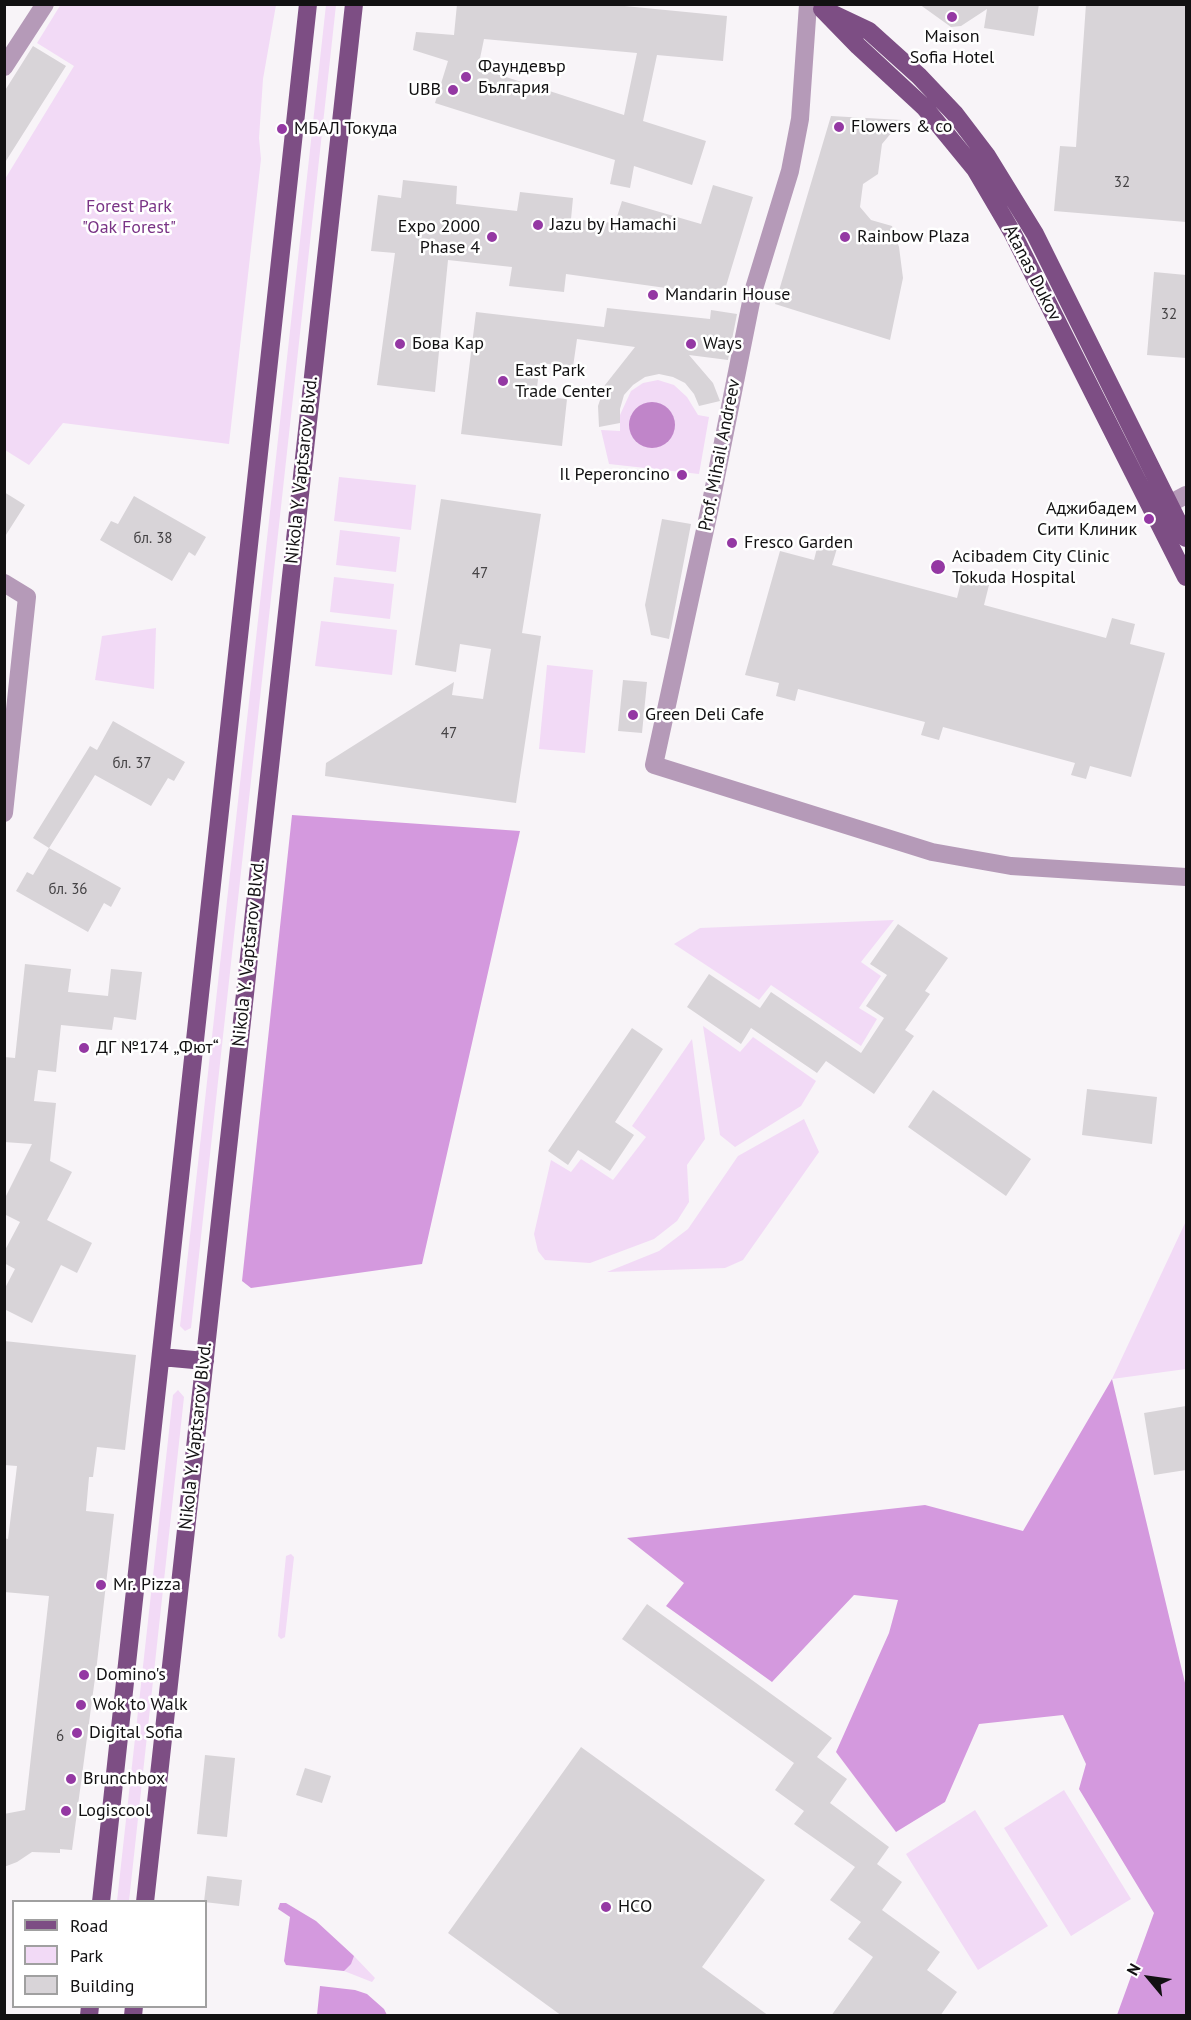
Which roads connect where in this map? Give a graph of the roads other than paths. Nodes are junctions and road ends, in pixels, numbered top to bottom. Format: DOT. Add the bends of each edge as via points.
graph roads {
  1 [pos="45,4"];
  2 [pos="308,4"];
  3 [pos="354,4"];
  4 [pos="816,6"];
  5 [pos="4,67"];
  6 [pos="1186,495"];
  7 [pos="1169,504"];
  8 [pos="1186,538"];
  9 [pos="1186,577"];
  10 [pos="4,583"];
  11 [pos="4,813"];
  12 [pos="1186,877"];
  13 [pos="161,1357"];
  14 [pos="205,1361"];
  15 [pos="101,1900"];
  16 [pos="146,1900"];
  1 -- 5 [label="street"];
  2 -- 13 [label="main road"];
  3 -- 14 [label="main road, Nikola Y. Vaptsarov Blvd."];
  4 -- 7 [label="main road, Atanas Dukov" via="870,31 937,93 987,156 1035,234"];
  4 -- 9 [label="main road, Atanas Dukov" via="925,108 975,169 1012,232"];
  4 -- 12 [label="street, Prof. Mihail Andreev" via="790,171 753,292 654,765 932,852 1011,866"];
  6 -- 7 [label="street"];
  7 -- 8 [label="main road, Atanas Dukov"];
  10 -- 11 [label="street" via="27,597"];
  13 -- 14 [label="main road"];
  13 -- 15 [label="main road"];
  14 -- 16 [label="main road, Nikola Y. Vaptsarov Blvd."];
}
